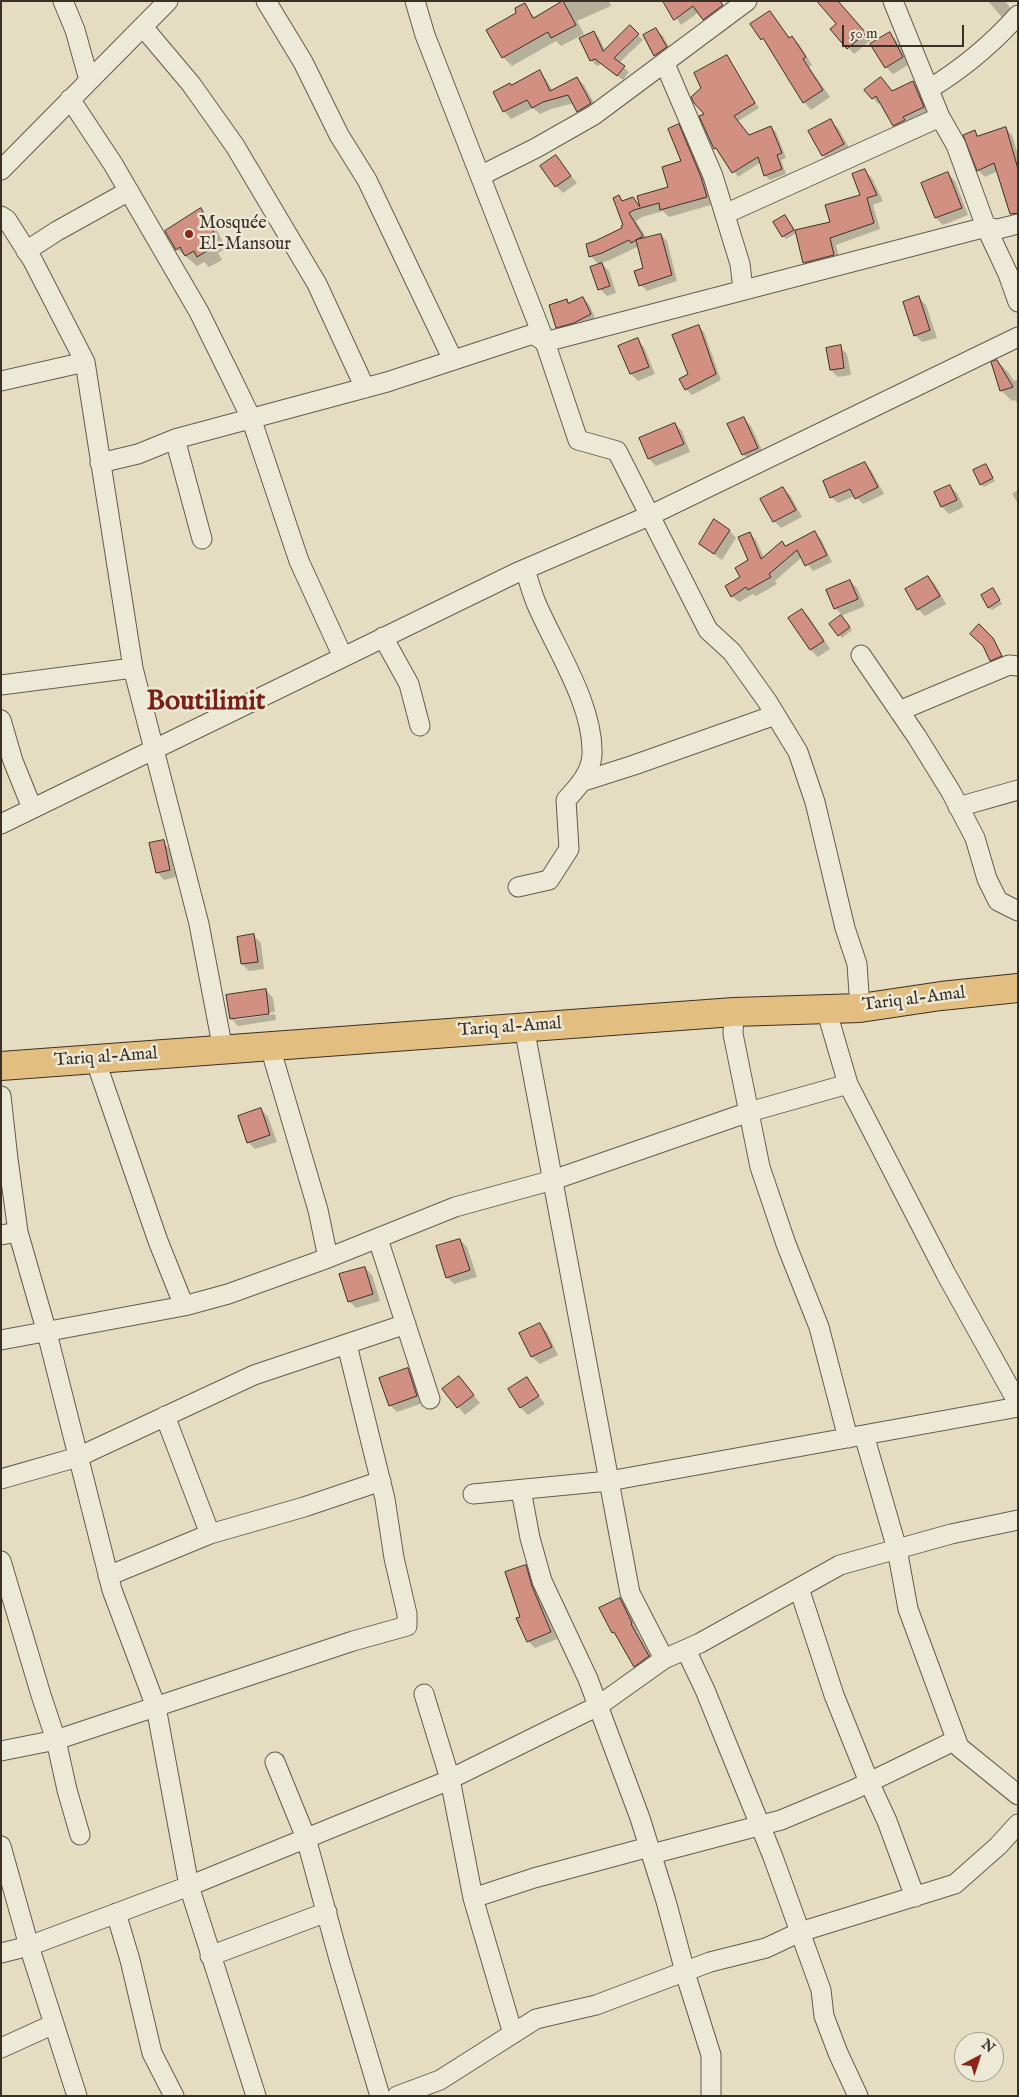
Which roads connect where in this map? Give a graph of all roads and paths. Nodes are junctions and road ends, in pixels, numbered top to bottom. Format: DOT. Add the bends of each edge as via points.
graph roads {
  1 [pos="63,1"];
  2 [pos="168,1"];
  3 [pos="266,1"];
  4 [pos="415,1"];
  5 [pos="747,1"];
  6 [pos="893,1"];
  7 [pos="1018,15"];
  8 [pos="143,27"];
  9 [pos="665,64"];
  10 [pos="89,80"];
  11 [pos="929,89"];
  12 [pos="70,99"];
  13 [pos="940,117"];
  14 [pos="1,170"];
  15 [pos="480,176"];
  16 [pos="128,191"];
  17 [pos="725,214"];
  18 [pos="1,216"];
  19 [pos="1018,224"];
  20 [pos="986,227"];
  21 [pos="26,251"];
  22 [pos="744,289"];
  23 [pos="1018,302"];
  24 [pos="1018,337"];
  25 [pos="545,342"];
  26 [pos="453,360"];
  27 [pos="85,362"];
  28 [pos="1,381"];
  29 [pos="365,388"];
  30 [pos="251,418"];
  31 [pos="175,439"];
  32 [pos="100,463"];
  33 [pos="651,515"];
  34 [pos="202,539"];
  35 [pos="524,570"];
  36 [pos="383,637"];
  37 [pos="861,654"];
  38 [pos="343,657"];
  39 [pos="1018,666"];
  40 [pos="133,668"];
  41 [pos="1,685"];
  42 [pos="899,711"];
  43 [pos="775,715"];
  44 [pos="1,720"];
  45 [pos="420,726"];
  46 [pos="153,748"];
  47 [pos="584,781"];
  48 [pos="1018,790"];
  49 [pos="958,807"];
  50 [pos="32,808"];
  51 [pos="1,824"];
  52 [pos="518,887"];
  53 [pos="1018,911"];
  54 [pos="1018,988"];
  55 [pos="860,1008"];
  56 [pos="826,1009"];
  57 [pos="734,1012"];
  58 [pos="524,1027"];
  59 [pos="270,1047"];
  60 [pos="223,1050"];
  61 [pos="95,1059"];
  62 [pos="1,1066"];
  63 [pos="848,1084"];
  64 [pos="1,1096"];
  65 [pos="748,1112"];
  66 [pos="553,1180"];
  67 [pos="10,1233"];
  68 [pos="378,1238"];
  69 [pos="328,1258"];
  70 [pos="184,1306"];
  71 [pos="406,1324"];
  72 [pos="47,1333"];
  73 [pos="1,1340"];
  74 [pos="347,1345"];
  75 [pos="430,1399"];
  76 [pos="1018,1403"];
  77 [pos="1018,1407"];
  78 [pos="165,1416"];
  79 [pos="856,1437"];
  80 [pos="78,1457"];
  81 [pos="1,1479"];
  82 [pos="381,1481"];
  83 [pos="609,1482"];
  84 [pos="521,1490"];
  85 [pos="473,1494"];
  86 [pos="1018,1520"];
  87 [pos="210,1534"];
  88 [pos="897,1549"];
  89 [pos="1,1561"];
  90 [pos="108,1576"];
  91 [pos="799,1588"];
  92 [pos="686,1650"];
  93 [pos="664,1659"];
  94 [pos="424,1694"];
  95 [pos="598,1706"];
  96 [pos="156,1707"];
  97 [pos="56,1740"];
  98 [pos="956,1740"];
  99 [pos="1,1750"];
  100 [pos="275,1762"];
  101 [pos="450,1779"];
  102 [pos="869,1782"];
  103 [pos="1018,1794"];
  104 [pos="1018,1824"];
  105 [pos="761,1826"];
  106 [pos="80,1835"];
  107 [pos="306,1838"];
  108 [pos="1,1846"];
  109 [pos="650,1851"];
  110 [pos="188,1886"];
  111 [pos="915,1896"];
  112 [pos="473,1898"];
  113 [pos="327,1912"];
  114 [pos="116,1913"];
  115 [pos="800,1932"];
  116 [pos="29,1946"];
  117 [pos="1,1953"];
  118 [pos="210,1956"];
  119 [pos="685,1971"];
  120 [pos="54,2024"];
  121 [pos="513,2034"];
  122 [pos="1,2048"];
  123 [pos="77,2096"];
  124 [pos="174,2096"];
  125 [pos="256,2096"];
  126 [pos="380,2096"];
  127 [pos="398,2096"];
  128 [pos="710,2096"];
  129 [pos="858,2096"];
  1 -- 10 [label="street"];
  2 -- 8 [label="street"];
  3 -- 26 [label="street" via="367,180"];
  4 -- 15 [label="street"];
  5 -- 9 [label="street"];
  6 -- 11 [label="street"];
  7 -- 11 [label="street" via="958,71"];
  8 -- 10 [label="street"];
  8 -- 29 [label="street" via="191,84 235,146 317,284"];
  9 -- 15 [label="street" via="594,115"];
  9 -- 17 [label="street" via="713,176"];
  10 -- 12 [label="street"];
  11 -- 13 [label="street"];
  12 -- 14 [label="street"];
  12 -- 16 [label="street"];
  13 -- 17 [label="street"];
  13 -- 20 [label="street" via="956,145"];
  15 -- 25 [label="street"];
  16 -- 21 [label="street"];
  16 -- 30 [label="street" via="198,312"];
  17 -- 22 [label="street"];
  18 -- 21 [label="street" via="7,220"];
  19 -- 20 [label="street" via="998,229"];
  20 -- 22 [label="street"];
  20 -- 23 [label="street"];
  21 -- 27 [label="street"];
  22 -- 25 [label="street"];
  24 -- 33 [label="street"];
  25 -- 26 [label="street" via="533,334"];
  25 -- 33 [label="street" via="578,440 617,451"];
  26 -- 29 [label="street"];
  27 -- 28 [label="street"];
  27 -- 32 [label="street"];
  29 -- 30 [label="street"];
  30 -- 31 [label="street"];
  30 -- 38 [label="street" via="299,561"];
  31 -- 32 [label="street" via="138,454"];
  31 -- 34 [label="street"];
  32 -- 40 [label="street"];
  33 -- 35 [label="street"];
  33 -- 43 [label="street" via="708,630 732,652"];
  35 -- 36 [label="street"];
  35 -- 47 [label="street" via="537,605 570,670 588,723 592,756"];
  36 -- 38 [label="street"];
  36 -- 45 [label="street" via="409,684"];
  37 -- 42 [label="street"];
  38 -- 46 [label="street"];
  39 -- 42 [label="street" via="1009,665"];
  40 -- 41 [label="street"];
  40 -- 46 [label="street"];
  42 -- 49 [label="street"];
  43 -- 47 [label="street"];
  43 -- 55 [label="street" via="798,752 815,802 857,964"];
  44 -- 50 [label="street"];
  46 -- 50 [label="street"];
  46 -- 60 [label="street" via="199,924"];
  47 -- 52 [label="street" via="566,800 569,850 549,880"];
  48 -- 49 [label="street"];
  49 -- 53 [label="street" via="975,838 987,880 998,901"];
  50 -- 51 [label="street"];
  54 -- 55 [label="highway, Tariq al-Amal"];
  55 -- 56 [label="highway, Tariq al-Amal"];
  56 -- 57 [label="highway, Tariq al-Amal"];
  56 -- 63 [label="street"];
  57 -- 58 [label="highway, Tariq al-Amal"];
  57 -- 65 [label="street" via="733,1034"];
  58 -- 59 [label="highway, Tariq al-Amal"];
  58 -- 66 [label="street"];
  59 -- 60 [label="highway, Tariq al-Amal"];
  59 -- 69 [label="street" via="318,1210"];
  60 -- 61 [label="highway, Tariq al-Amal"];
  61 -- 62 [label="highway, Tariq al-Amal"];
  61 -- 70 [label="street"];
  63 -- 65 [label="street"];
  63 -- 76 [label="street" via="946,1274"];
  64 -- 67 [label="street"];
  65 -- 66 [label="street"];
  65 -- 79 [label="street" via="760,1167 786,1244 820,1327"];
  66 -- 68 [label="street" via="455,1208"];
  66 -- 83 [label="street"];
  67 -- 72 [label="street"];
  68 -- 69 [label="street"];
  68 -- 71 [label="street"];
  69 -- 70 [label="street" via="228,1294"];
  70 -- 72 [label="street"];
  71 -- 74 [label="street"];
  71 -- 75 [label="street"];
  72 -- 73 [label="street"];
  72 -- 80 [label="street"];
  74 -- 78 [label="street" via="254,1375"];
  74 -- 82 [label="street"];
  77 -- 79 [label="street"];
  78 -- 80 [label="street"];
  78 -- 87 [label="street"];
  79 -- 83 [label="street"];
  79 -- 88 [label="street"];
  80 -- 81 [label="street"];
  80 -- 90 [label="street"];
  82 -- 87 [label="street"];
  82 -- 96 [label="street" via="407,1626"];
  83 -- 84 [label="street"];
  83 -- 93 [label="street" via="630,1593"];
  84 -- 85 [label="street"];
  84 -- 95 [label="street" via="542,1582"];
  86 -- 88 [label="street"];
  87 -- 90 [label="street"];
  88 -- 91 [label="street" via="840,1565"];
  88 -- 98 [label="street" via="908,1609"];
  89 -- 97 [label="street"];
  90 -- 96 [label="street"];
  91 -- 92 [label="street"];
  91 -- 102 [label="street" via="834,1694"];
  92 -- 93 [label="street"];
  92 -- 105 [label="street"];
  93 -- 95 [label="street"];
  94 -- 101 [label="street"];
  95 -- 101 [label="street"];
  95 -- 109 [label="street"];
  96 -- 97 [label="street"];
  96 -- 110 [label="street"];
  97 -- 99 [label="street"];
  97 -- 106 [label="street"];
  98 -- 102 [label="street"];
  98 -- 103 [label="street" via="959,1747"];
  100 -- 107 [label="street"];
  101 -- 107 [label="street"];
  101 -- 112 [label="street"];
  102 -- 105 [label="street"];
  102 -- 111 [label="street"];
  104 -- 111 [label="street" via="955,1884"];
  105 -- 109 [label="street"];
  105 -- 115 [label="street"];
  107 -- 110 [label="street"];
  107 -- 113 [label="street"];
  108 -- 116 [label="street"];
  109 -- 112 [label="street" via="534,1878"];
  109 -- 119 [label="street"];
  110 -- 114 [label="street"];
  110 -- 118 [label="street"];
  111 -- 115 [label="street"];
  112 -- 121 [label="street"];
  113 -- 118 [label="street"];
  113 -- 126 [label="street"];
  114 -- 116 [label="street"];
  114 -- 124 [label="street" via="152,2053"];
  115 -- 119 [label="street" via="766,1948"];
  115 -- 129 [label="street" via="821,1990 824,2016"];
  116 -- 117 [label="street"];
  116 -- 120 [label="street"];
  118 -- 125 [label="street"];
  119 -- 121 [label="street" via="596,2005 536,2019"];
  119 -- 128 [label="street" via="711,2055"];
  120 -- 122 [label="street"];
  120 -- 123 [label="street"];
  121 -- 127 [label="street" via="440,2080"];
}
